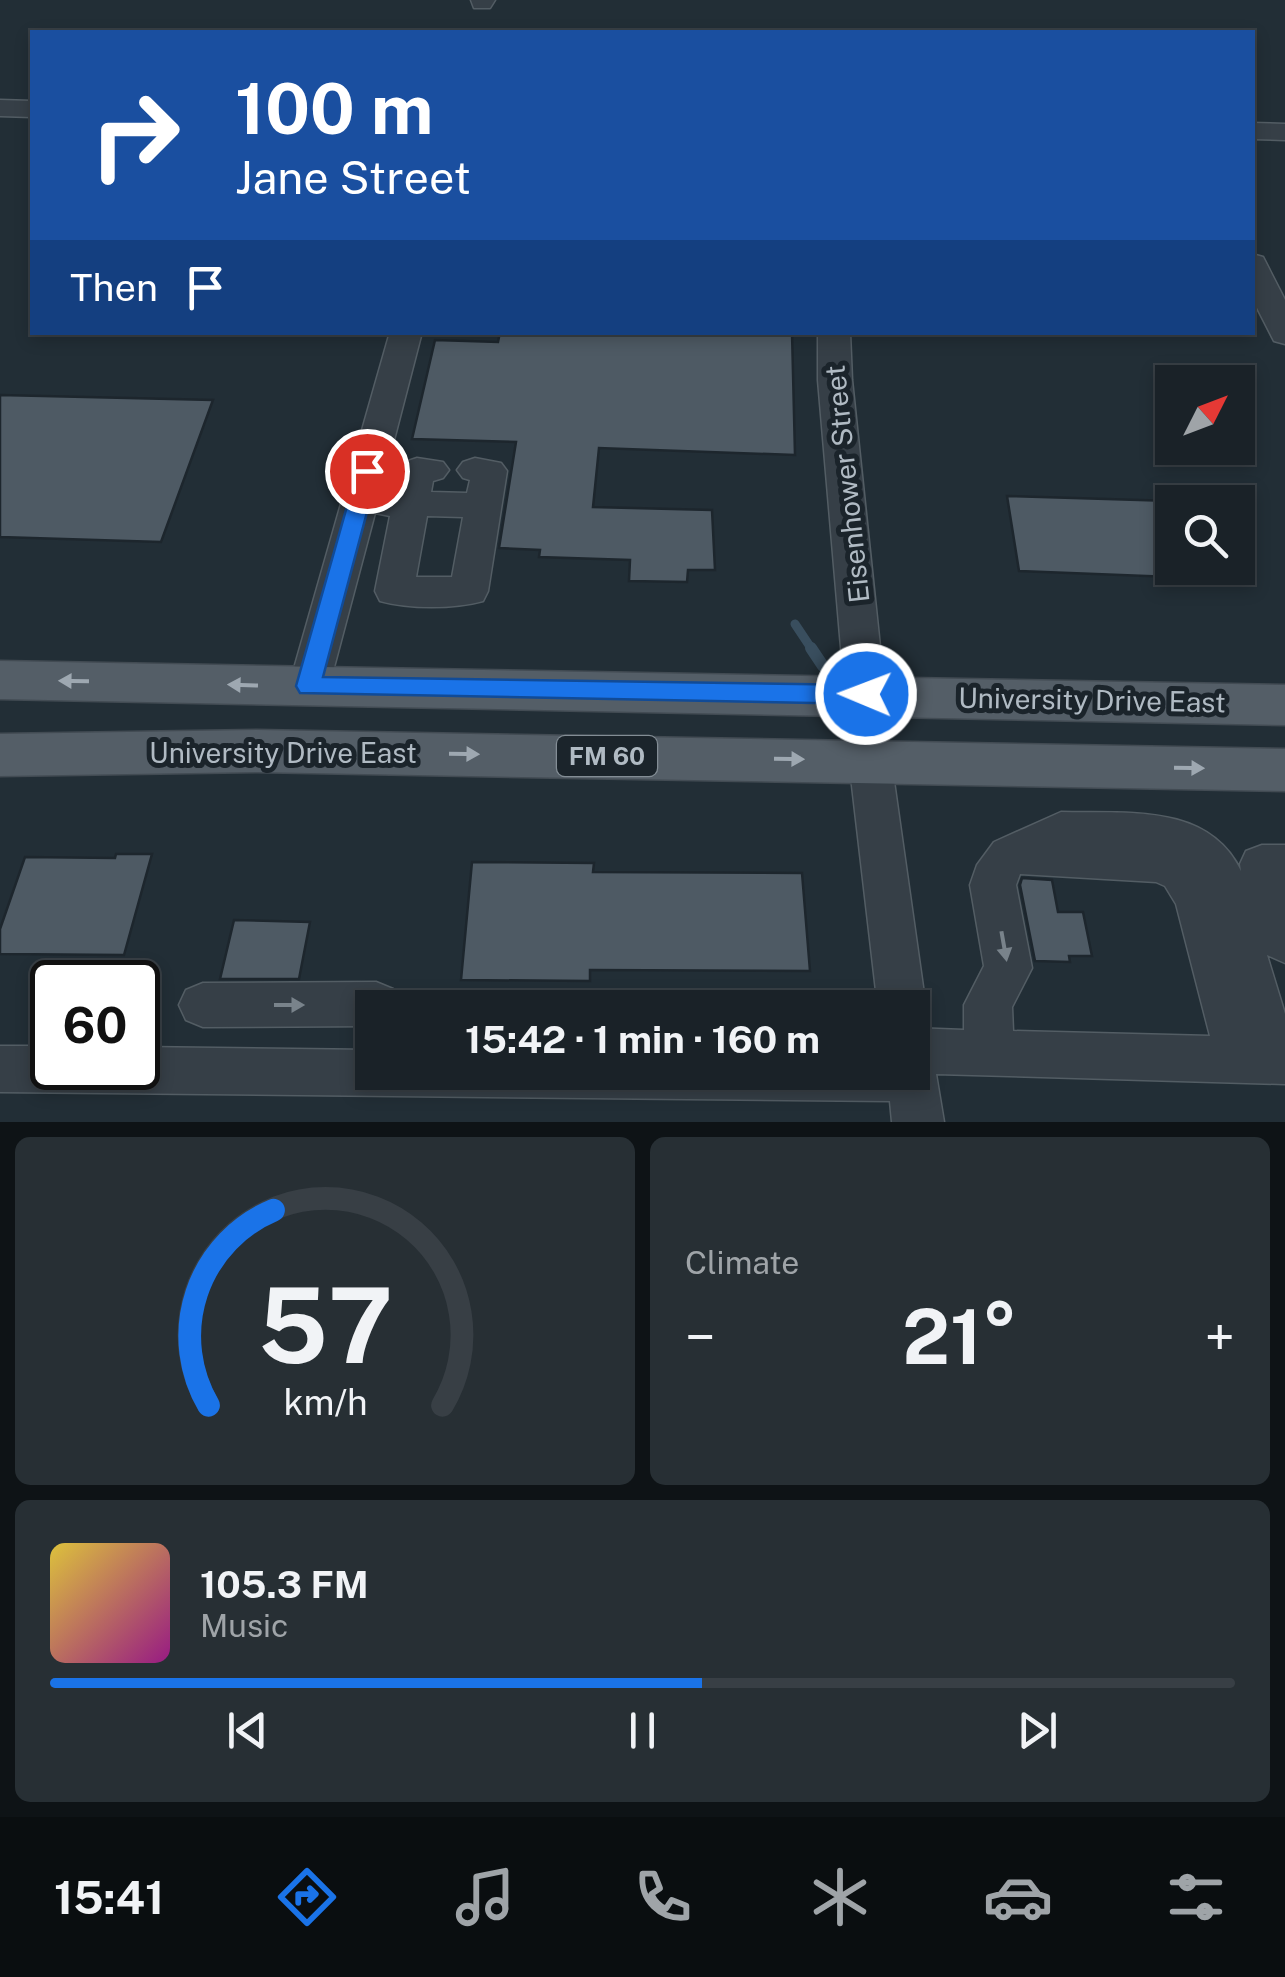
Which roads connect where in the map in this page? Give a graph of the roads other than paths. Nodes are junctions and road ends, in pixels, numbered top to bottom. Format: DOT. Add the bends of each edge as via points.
graph roads {
  1 [pos="0,108"];
  2 [pos="30,109"];
  3 [pos="1255,131"];
  4 [pos="1285,132"];
  5 [pos="1255,269"];
  6 [pos="1285,334"];
  7 [pos="405,335"];
  8 [pos="834,335"];
  9 [pos="431,470"];
  10 [pos="358,504"];
  11 [pos="410,504"];
  12 [pos="0,680"];
  13 [pos="308,686"];
  14 [pos="866,694"];
  15 [pos="1285,705"];
  16 [pos="0,754"];
  17 [pos="870,760"];
  18 [pos="1285,770"];
  19 [pos="1274,864"];
  20 [pos="1285,943"];
  21 [pos="900,990"];
  22 [pos="355,1004"];
  23 [pos="202,1005"];
  24 [pos="989,1052"];
  25 [pos="1267,1060"];
  26 [pos="0,1069"];
  27 [pos="355,1074"];
  28 [pos="930,1075"];
  1 -- 2 [label="street"];
  3 -- 4 [label="street"];
  5 -- 6 [label="street"];
  7 -- 10 [label="street"];
  8 -- 14 [label="street, Eisenhower Street"];
  9 -- 11 [label="street" via="417,470"];
  10 -- 11 [label="street"];
  10 -- 13 [label="street"];
  11 -- 11 [label="street" via="394,592 469,591 479,488"];
  13 -- 12 [label="main road, University Drive East, one-way"];
  13 -- 14 [label="main road, University Drive East"];
  14 -- 15 [label="main road, University Drive East"];
  16 -- 17 [label="main road, University Drive East / FM 60, one-way"];
  17 -- 18 [label="main road, University Drive East / FM 60, one-way"];
  17 -- 21 [label="street"];
  19 -- 20 [label="street"];
  23 -- 22 [label="street, one-way"];
  24 -- 25 [label="street"];
  25 -- 24 [label="street, one-way" via="1181,873 1159,864 1010,855 993,885 1008,968 988,1005"];
  24 -- 28 [label="street"];
  26 -- 27 [label="street"];
}
